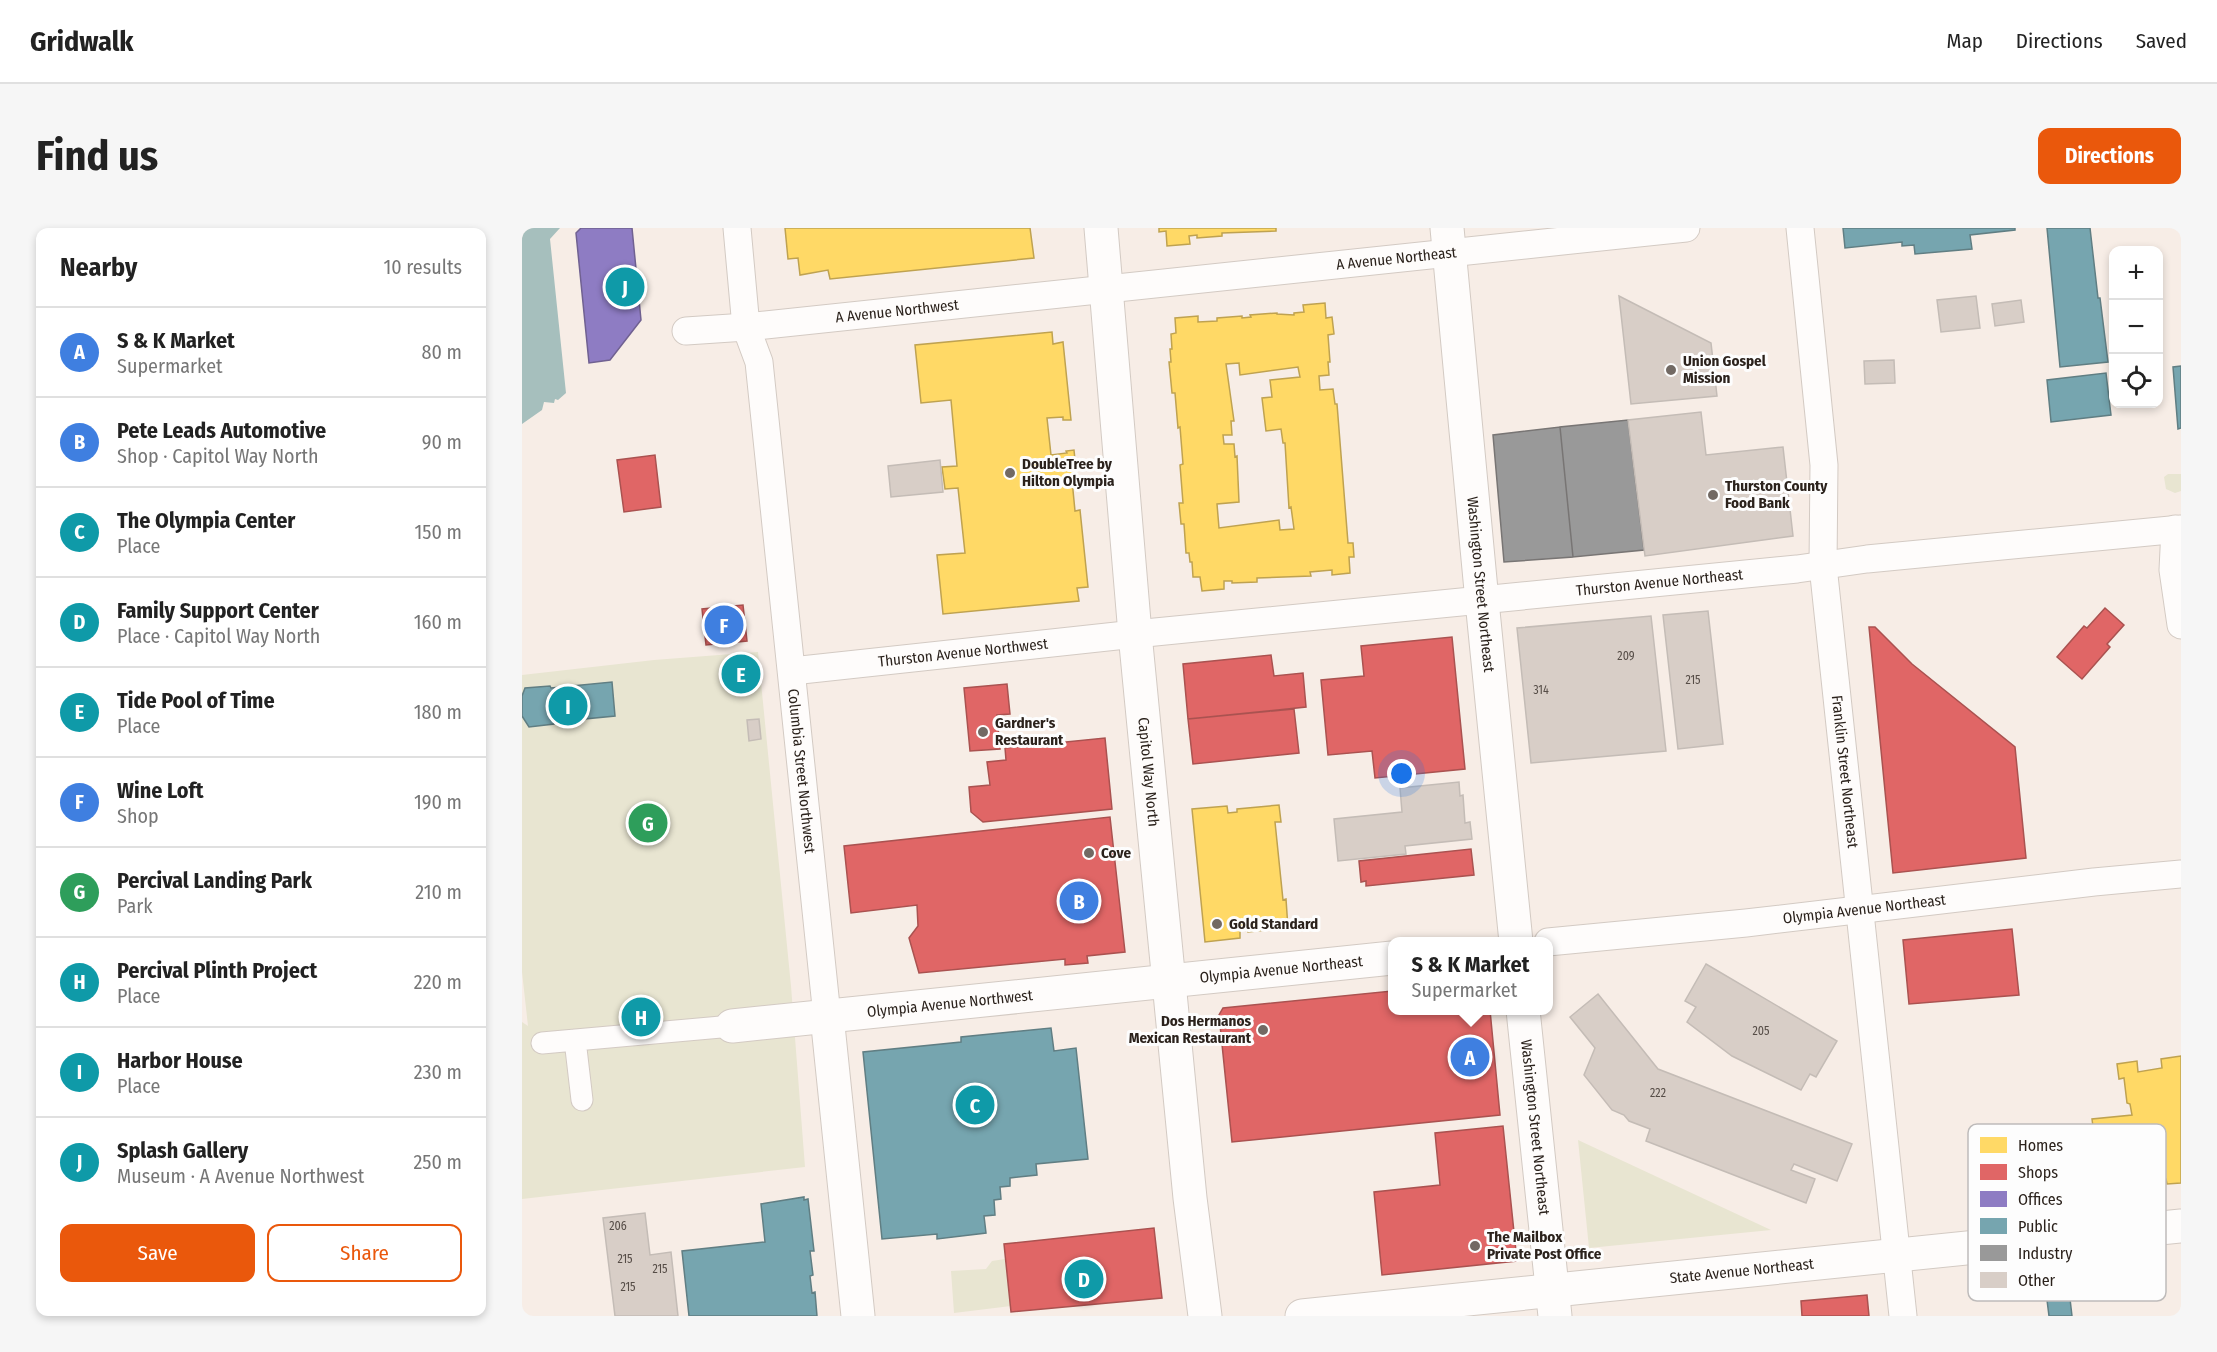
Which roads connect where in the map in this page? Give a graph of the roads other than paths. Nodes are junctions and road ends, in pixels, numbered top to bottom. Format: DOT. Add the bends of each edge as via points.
graph roads {
  1 [pos="737,228"];
  2 [pos="1101,228"];
  3 [pos="1686,228"];
  4 [pos="1800,228"];
  5 [pos="1449,241"];
  6 [pos="1107,289"];
  7 [pos="746,327"];
  8 [pos="686,331"];
  9 [pos="2178,529"];
  10 [pos="1823,566"];
  11 [pos="1482,601"];
  12 [pos="2181,625"];
  13 [pos="1135,634"];
  14 [pos="792,670"];
  15 [pos="2181,874"];
  16 [pos="1861,910"];
  17 [pos="1516,937"];
  18 [pos="1553,941"];
  19 [pos="1388,958"];
  20 [pos="1169,980"];
  21 [pos="1523,1015"];
  22 [pos="827,1016"];
  23 [pos="732,1026"];
  24 [pos="575,1040"];
  25 [pos="542,1043"];
  26 [pos="582,1100"];
  27 [pos="2181,1226"];
  28 [pos="2166,1227"];
  29 [pos="1968,1247"];
  30 [pos="1897,1254"];
  31 [pos="1553,1303"];
  32 [pos="858,1316"];
  33 [pos="1205,1316"];
  34 [pos="1302,1316"];
  35 [pos="1903,1316"];
  1 -- 7 [label="street, Columbia Street Northwest"];
  2 -- 6 [label="street, Capitol Way North"];
  3 -- 5 [label="street, A Avenue Northeast"];
  4 -- 10 [label="street, Franklin Street Northeast" via="1824,465"];
  5 -- 6 [label="street, A Avenue Northeast"];
  5 -- 11 [label="street, Washington Street Northeast"];
  6 -- 7 [label="street, A Avenue Northwest"];
  6 -- 13 [label="street, Capitol Way North"];
  7 -- 8 [label="street, A Avenue Northwest"];
  7 -- 14 [label="street, Columbia Street Northwest" via="759,362"];
  9 -- 10 [label="street, Thurston Avenue Northeast"];
  9 -- 12 [label="street" via="2174,570"];
  10 -- 11 [label="street, Thurston Avenue Northeast"];
  10 -- 16 [label="street, Franklin Street Northeast"];
  11 -- 13 [label="street, Thurston Avenue Northeast"];
  11 -- 17 [label="street, Washington Street Northeast"];
  13 -- 14 [label="street, Thurston Avenue Northwest"];
  13 -- 20 [label="street, Capitol Way North"];
  14 -- 22 [label="street, Columbia Street Northwest"];
  15 -- 16 [label="street, Olympia Avenue Northeast"];
  16 -- 18 [label="street, Olympia Avenue Northeast"];
  16 -- 30 [label="street, Franklin Street Northeast"];
  19 -- 20 [label="street, Olympia Avenue Northeast"];
  20 -- 22 [label="street, Olympia Avenue Northwest"];
  20 -- 33 [label="street, Capitol Way North"];
  21 -- 31 [label="street, Washington Street Northeast"];
  22 -- 23 [label="street, Olympia Avenue Northwest"];
  22 -- 32 [label="street, Columbia Street Northwest"];
  23 -- 24 [label="street"];
  24 -- 25 [label="street"];
  24 -- 26 [label="street"];
  27 -- 28 [label="street, State Avenue Northeast"];
  29 -- 30 [label="street, State Avenue Northeast"];
  30 -- 31 [label="street, State Avenue Northeast"];
  30 -- 35 [label="street, Franklin Street Northeast"];
  31 -- 34 [label="street, State Avenue Northeast"];
}
